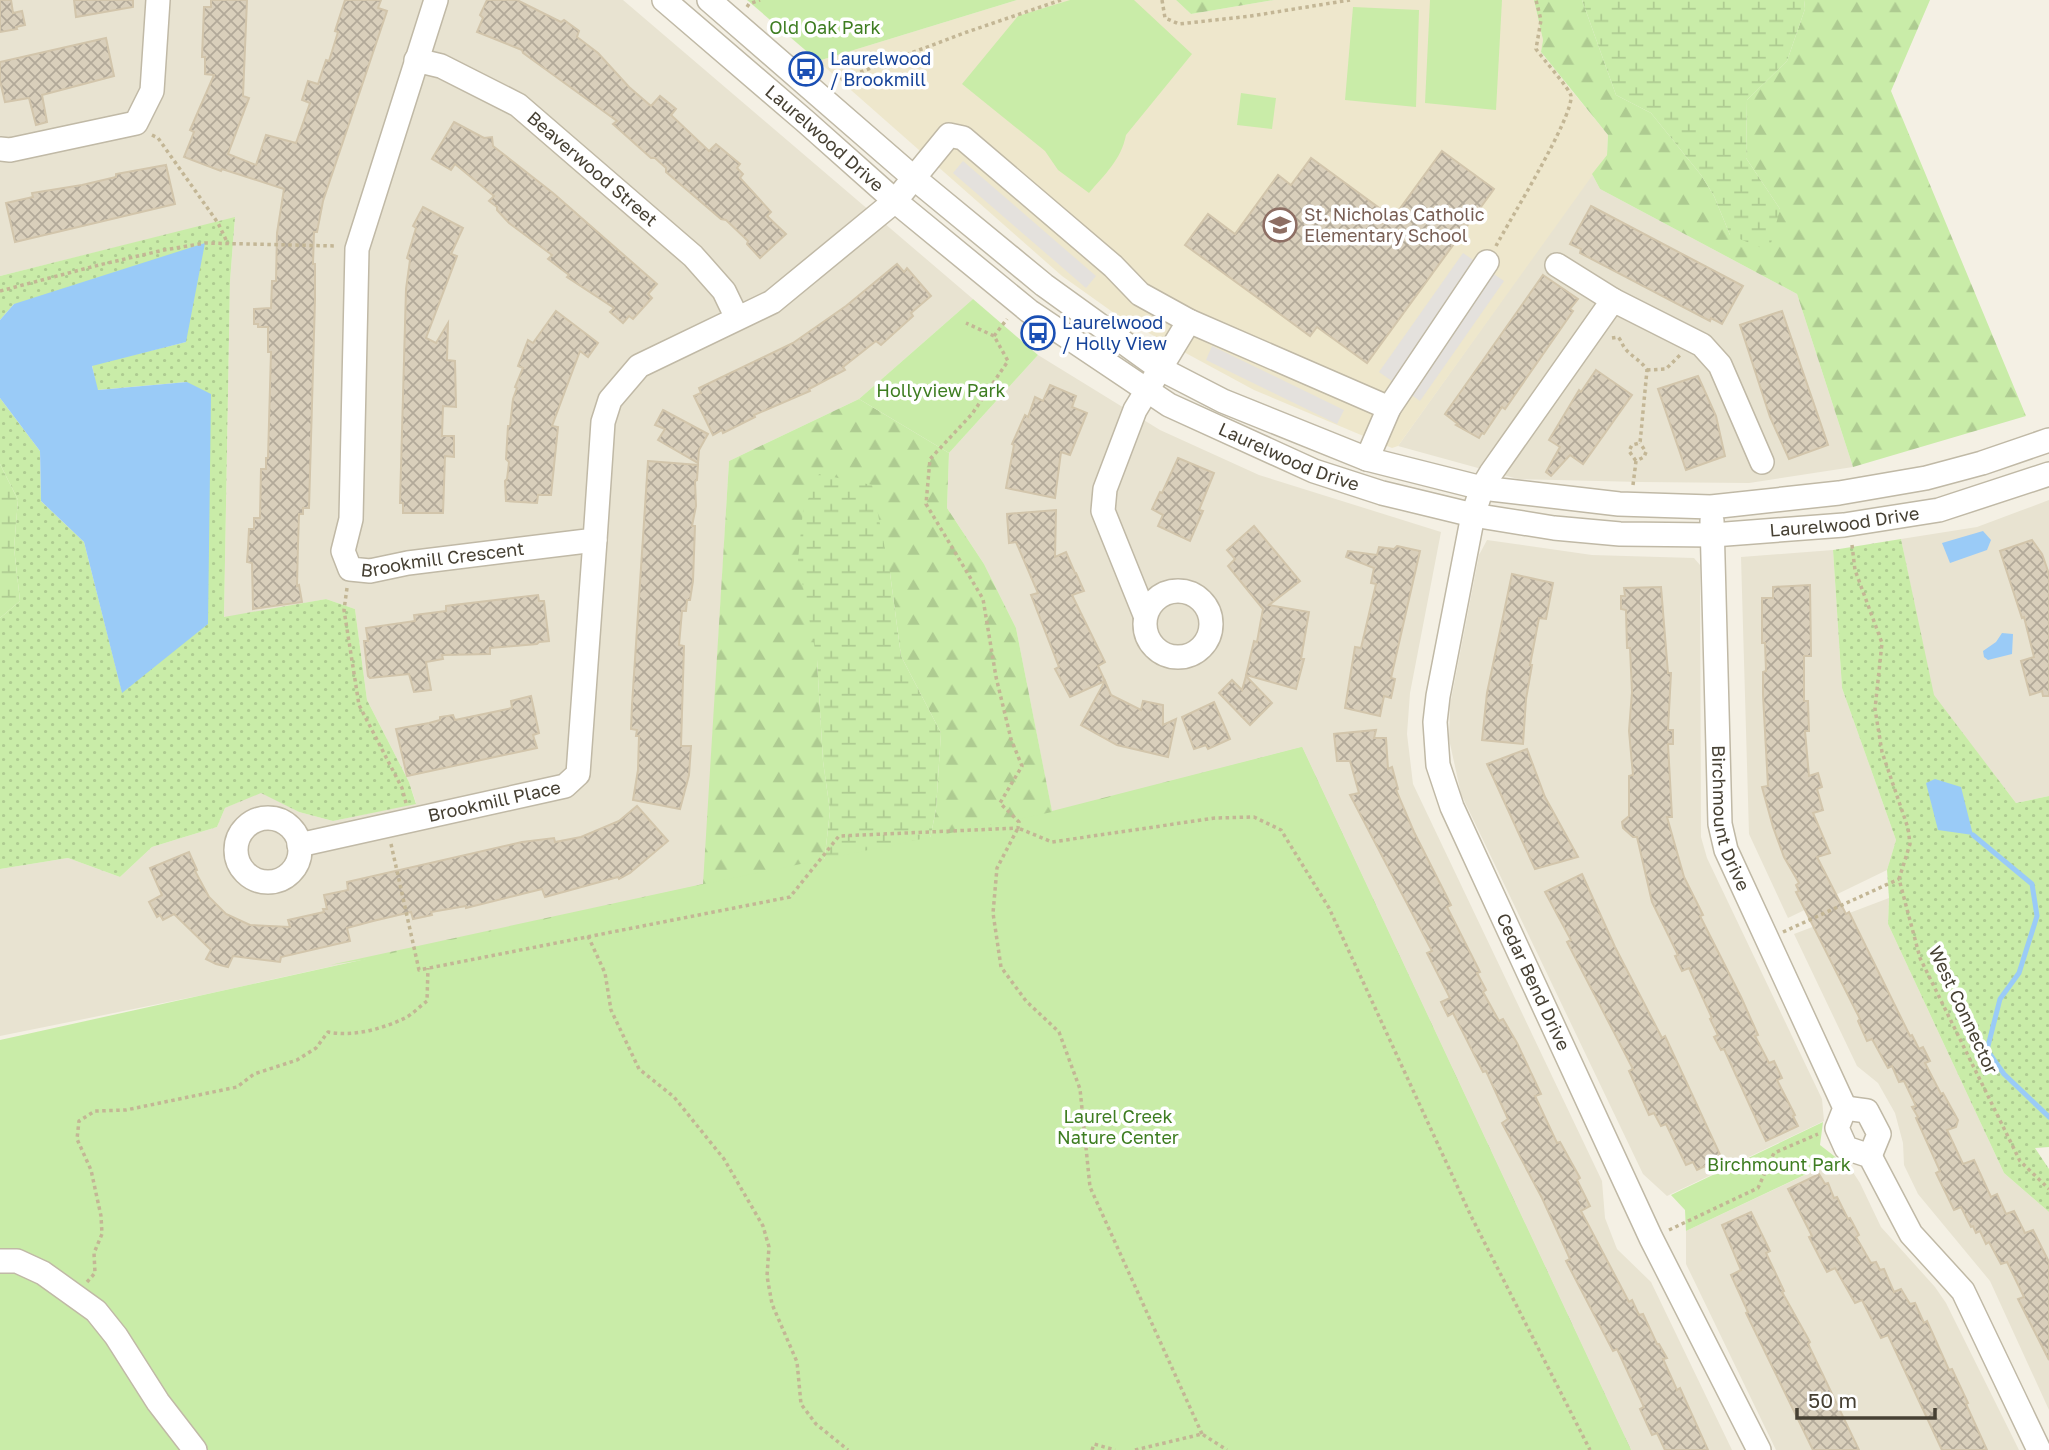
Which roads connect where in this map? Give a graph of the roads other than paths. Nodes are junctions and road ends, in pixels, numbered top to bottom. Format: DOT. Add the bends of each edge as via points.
graph roads {
  1 [pos="158,0"];
  2 [pos="436,0"];
  3 [pos="664,0"];
  4 [pos="709,0"];
  5 [pos="416,60"];
  6 [pos="0,149"];
  7 [pos="914,178"];
  8 [pos="895,201"];
  9 [pos="1487,262"];
  10 [pos="1557,265"];
  11 [pos="1613,300"];
  12 [pos="737,318"];
  13 [pos="1189,321"];
  14 [pos="1159,368"];
  15 [pos="1146,392"];
  16 [pos="1389,408"];
  17 [pos="2049,440"];
  18 [pos="1367,459"];
  19 [pos="1762,462"];
  20 [pos="2049,474"];
  21 [pos="1482,488"];
  22 [pos="1711,507"];
  23 [pos="1473,515"];
  24 [pos="1713,535"];
  25 [pos="595,540"];
  26 [pos="1145,615"];
  27 [pos="299,845"];
  28 [pos="1841,1118"];
  29 [pos="1870,1156"];
  30 [pos="0,1261"];
  31 [pos="195,1450"];
  32 [pos="1759,1450"];
  33 [pos="2039,1450"];
  1 -- 6 [label="street" via="152,91 136,123"];
  2 -- 5 [label="street, Brookmill Crescent"];
  3 -- 8 [label="street, Laurelwood Drive"];
  4 -- 7 [label="street, Laurelwood Drive"];
  5 -- 12 [label="street, Beaverwood Street" via="441,66 518,105 693,256 724,291"];
  5 -- 25 [label="street, Brookmill Crescent" via="357,249 351,519 343,551 350,569 370,571"];
  7 -- 8 [label="street"];
  7 -- 13 [label="street" via="949,135 963,138 1140,294"];
  7 -- 14 [label="street, Laurelwood Drive" via="1044,285"];
  8 -- 12 [label="street" via="772,302"];
  8 -- 15 [label="street, Laurelwood Drive" via="1029,311"];
  9 -- 16 [label="street"];
  10 -- 11 [label="street"];
  11 -- 19 [label="street" via="1713,355"];
  11 -- 21 [label="street, Cedar Bend Drive"];
  12 -- 25 [label="street" via="639,366 610,400 603,422"];
  13 -- 14 [label="street"];
  13 -- 16 [label="street"];
  14 -- 15 [label="street"];
  14 -- 18 [label="street, Laurelwood Drive" via="1223,401"];
  15 -- 23 [label="street, Laurelwood Drive" via="1314,471"];
  15 -- 26 [label="street" via="1105,489 1103,511"];
  16 -- 18 [label="street"];
  17 -- 22 [label="street, Laurelwood Drive" via="1926,478"];
  18 -- 21 [label="street, Laurelwood Drive"];
  20 -- 24 [label="street, Laurelwood Drive" via="1939,510 1844,525"];
  21 -- 22 [label="street, Laurelwood Drive" via="1619,504"];
  21 -- 23 [label="street, Cedar Bend Drive"];
  22 -- 24 [label="street, Birchmount Drive"];
  23 -- 24 [label="street, Laurelwood Drive" via="1620,534"];
  23 -- 32 [label="street, Cedar Bend Drive" via="1438,696 1438,765 1452,807 1651,1238"];
  24 -- 28 [label="street, Birchmount Drive" via="1720,824 1726,850"];
  25 -- 27 [label="street, Brookmill Place" via="578,774 565,786"];
  28 -- 29 [label="street, Birchmount Drive" via="1846,1148"];
  28 -- 29 [label="street" via="1867,1111 1879,1134"];
  29 -- 33 [label="street" via="1911,1234 1963,1291"];
  30 -- 31 [label="street" via="17,1261 43,1273 96,1311"];
}
